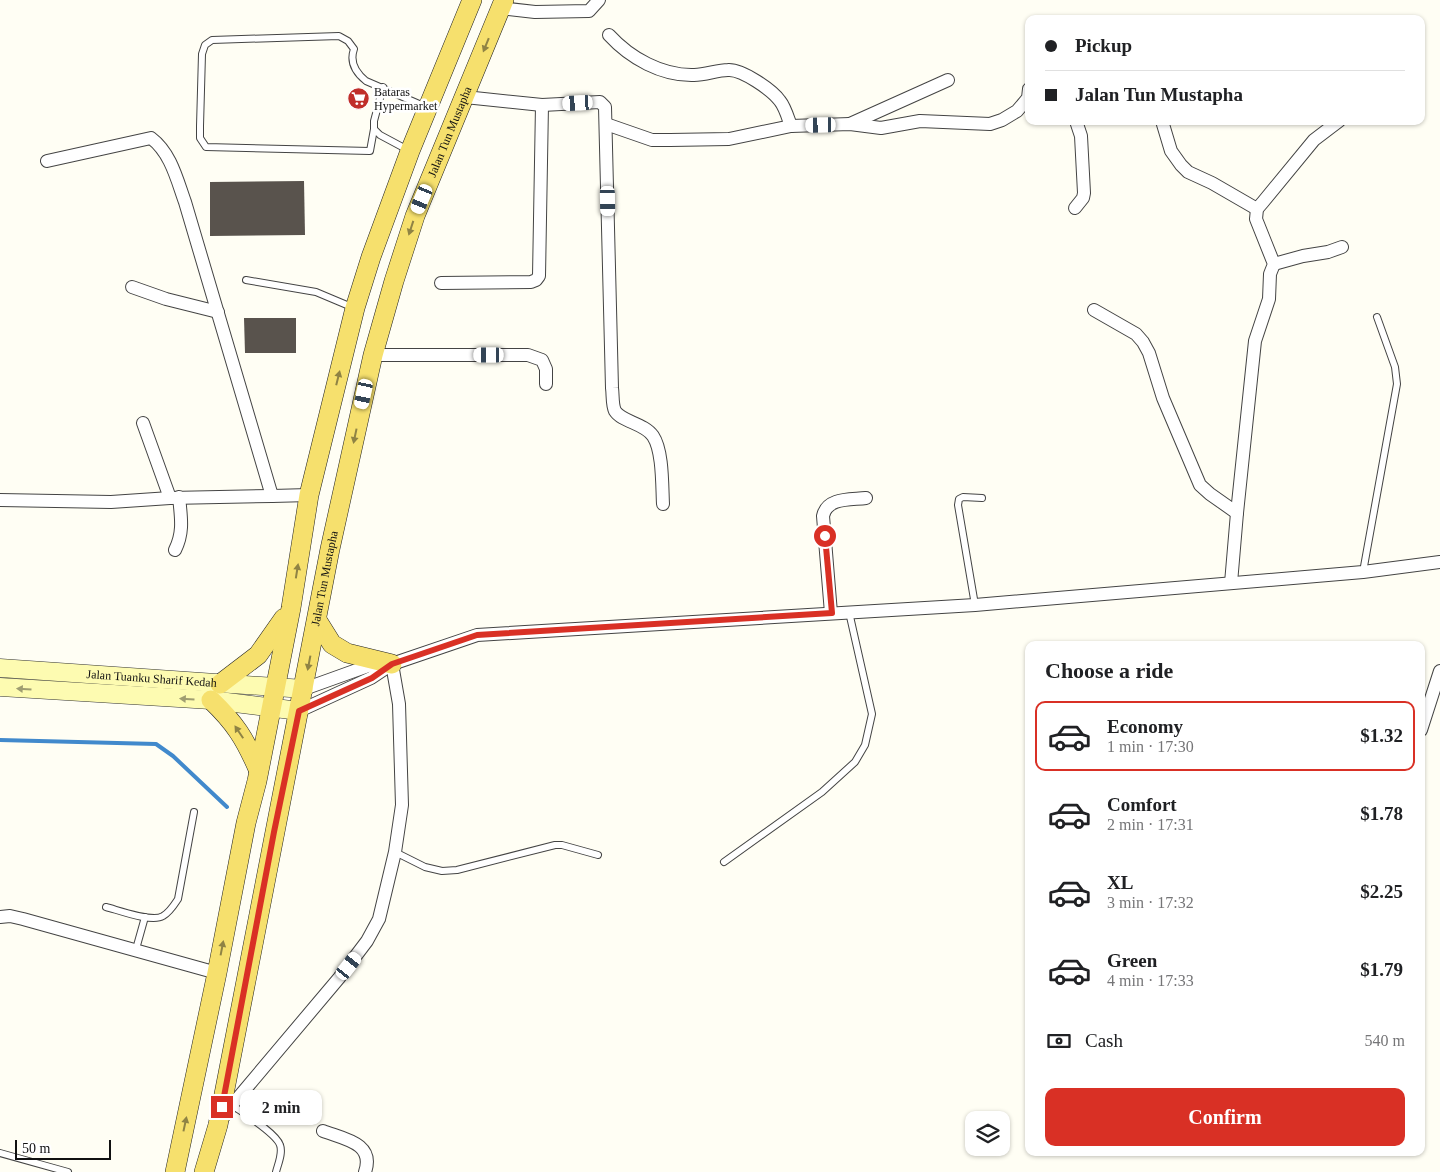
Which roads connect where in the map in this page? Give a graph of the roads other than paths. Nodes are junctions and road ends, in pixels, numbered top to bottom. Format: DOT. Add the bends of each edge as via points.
graph roads {
  1 [pos="472,0"];
  2 [pos="599,0"];
  3 [pos="502,4"];
  4 [pos="609,35"];
  5 [pos="948,80"];
  6 [pos="384,87"];
  7 [pos="465,97"];
  8 [pos="1025,102"];
  9 [pos="542,105"];
  10 [pos="427,107"];
  11 [pos="606,124"];
  12 [pos="850,124"];
  13 [pos="1077,125"];
  14 [pos="1163,125"];
  15 [pos="1334,125"];
  16 [pos="791,126"];
  17 [pos="374,129"];
  18 [pos="410,151"];
  19 [pos="47,161"];
  20 [pos="1075,208"];
  21 [pos="1257,209"];
  22 [pos="1342,247"];
  23 [pos="1274,264"];
  24 [pos="246,280"];
  25 [pos="441,283"];
  26 [pos="132,287"];
  27 [pos="355,308"];
  28 [pos="1094,310"];
  29 [pos="218,312"];
  30 [pos="1377,317"];
  31 [pos="373,356"];
  32 [pos="546,384"];
  33 [pos="142,423"];
  34 [pos="309,495"];
  35 [pos="272,496"];
  36 [pos="175,498"];
  37 [pos="866,498"];
  38 [pos="982,498"];
  39 [pos="0,500"];
  40 [pos="663,504"];
  41 [pos="1237,513"];
  42 [pos="175,550"];
  43 [pos="1440,562"];
  44 [pos="1363,572"];
  45 [pos="1231,583"];
  46 [pos="975,605"];
  47 [pos="291,608"];
  48 [pos="849,612"];
  49 [pos="832,613"];
  50 [pos="317,620"];
  51 [pos="392,664"];
  52 [pos="0,668"];
  53 [pos="1440,671"];
  54 [pos="220,684"];
  55 [pos="0,688"];
  56 [pos="274,688"];
  57 [pos="304,690"];
  58 [pos="210,700"];
  59 [pos="270,708"];
  60 [pos="299,711"];
  61 [pos="1425,718"];
  62 [pos="257,775"];
  63 [pos="194,812"];
  64 [pos="395,852"];
  65 [pos="598,855"];
  66 [pos="724,862"];
  67 [pos="106,906"];
  68 [pos="0,917"];
  69 [pos="145,917"];
  70 [pos="136,949"];
  71 [pos="217,973"];
  72 [pos="232,1105"];
  73 [pos="218,1125"];
  74 [pos="323,1131"];
  75 [pos="0,1153"];
  76 [pos="68,1172"];
  77 [pos="175,1172"];
  78 [pos="204,1172"];
  79 [pos="276,1172"];
  80 [pos="365,1172"];
  1 -- 10 [label="main road"];
  2 -- 3 [label="street" via="589,11 535,12"];
  3 -- 7 [label="main road, Jalan Tun Mustapha, one-way"];
  4 -- 16 [label="street" via="630,55 671,72 694,75 730,69 746,74 781,101"];
  5 -- 12 [label="street"];
  6 -- 10 [label="lane"];
  6 -- 17 [label="lane"];
  6 -- 17 [label="lane" via="358,75 354,69 354,49 339,36 212,40 205,45 202,54 200,138 206,147 370,151"];
  7 -- 9 [label="street"];
  7 -- 31 [label="main road, Jalan Tun Mustapha, one-way" via="415,216"];
  8 -- 12 [label="street" via="1017,111 990,124 920,121 881,128"];
  9 -- 11 [label="street" via="600,102 605,107"];
  9 -- 25 [label="street" via="539,276 531,282"];
  10 -- 18 [label="main road"];
  11 -- 16 [label="street" via="652,140 728,139"];
  11 -- 40 [label="street" via="614,409 654,436 658,446"];
  12 -- 16 [label="street"];
  13 -- 20 [label="street" via="1081,136 1084,193"];
  14 -- 21 [label="street" via="1171,151 1181,166"];
  15 -- 21 [label="street" via="1314,140"];
  17 -- 18 [label="lane" via="380,136"];
  18 -- 27 [label="main road"];
  19 -- 29 [label="street" via="151,138 160,145 169,159 185,202"];
  21 -- 23 [label="street" via="1256,219"];
  22 -- 23 [label="street"];
  23 -- 41 [label="street" via="1270,274 1269,299 1255,341"];
  24 -- 27 [label="lane" via="316,292"];
  26 -- 29 [label="street"];
  34 -- 27 [label="main road, one-way"];
  28 -- 41 [label="street" via="1136,334 1142,342 1200,484"];
  29 -- 35 [label="street"];
  30 -- 44 [label="lane" via="1395,367 1397,384"];
  31 -- 32 [label="street" via="528,355 542,360 546,368"];
  31 -- 50 [label="main road, Jalan Tun Mustapha, one-way"];
  33 -- 36 [label="street"];
  34 -- 35 [label="street"];
  47 -- 34 [label="main road, one-way"];
  35 -- 36 [label="street"];
  36 -- 39 [label="street" via="111,502"];
  36 -- 42 [label="street" via="182,528"];
  37 -- 49 [label="street" via="834,502 824,511"];
  38 -- 46 [label="lane" via="962,497 958,505"];
  41 -- 45 [label="street"];
  43 -- 44 [label="street"];
  44 -- 45 [label="street"];
  45 -- 46 [label="street"];
  46 -- 48 [label="street"];
  47 -- 54 [label="main road" via="258,655"];
  47 -- 56 [label="main road"];
  48 -- 49 [label="street"];
  48 -- 66 [label="lane" via="872,714 864,746 855,762 822,792"];
  49 -- 51 [label="street" via="477,635"];
  50 -- 51 [label="main road" via="332,644 347,653"];
  50 -- 57 [label="main road, Jalan Tun Mustapha, one-way"];
  51 -- 57 [label="street" via="368,666"];
  51 -- 60 [label="street" via="372,678"];
  51 -- 64 [label="street" via="399,704 402,805"];
  52 -- 54 [label="main road, Jalan Tuanku Sharif Kedah"];
  53 -- 61 [label="street"];
  54 -- 56 [label="main road, Jalan Tuanku Sharif Kedah"];
  58 -- 55 [label="main road, Jalan Tuanku Sharif Kedah, one-way"];
  56 -- 57 [label="main road, Jalan Tuanku Sharif Kedah"];
  56 -- 59 [label="main road"];
  57 -- 60 [label="main road, Jalan Tun Mustapha"];
  58 -- 59 [label="main road, Jalan Tuanku Sharif Kedah"];
  62 -- 58 [label="main road, one-way" via="247,744 236,726"];
  59 -- 60 [label="main road, Jalan Tuanku Sharif Kedah"];
  59 -- 62 [label="main road"];
  60 -- 73 [label="main road, Jalan Tun Mustapha"];
  71 -- 62 [label="main road, one-way"];
  63 -- 69 [label="lane" via="178,899 162,917"];
  64 -- 65 [label="lane" via="442,871 472,868 555,845"];
  64 -- 72 [label="street" via="380,919 367,942"];
  67 -- 69 [label="lane"];
  68 -- 70 [label="street" via="23,919"];
  69 -- 70 [label="lane"];
  70 -- 71 [label="street"];
  77 -- 71 [label="main road, one-way"];
  72 -- 73 [label="street"];
  72 -- 79 [label="lane" via="279,1143 281,1150"];
  73 -- 78 [label="main road, Jalan Tun Mustapha"];
  74 -- 80 [label="street" via="363,1149 367,1157"];
  75 -- 76 [label="lane"];
}
